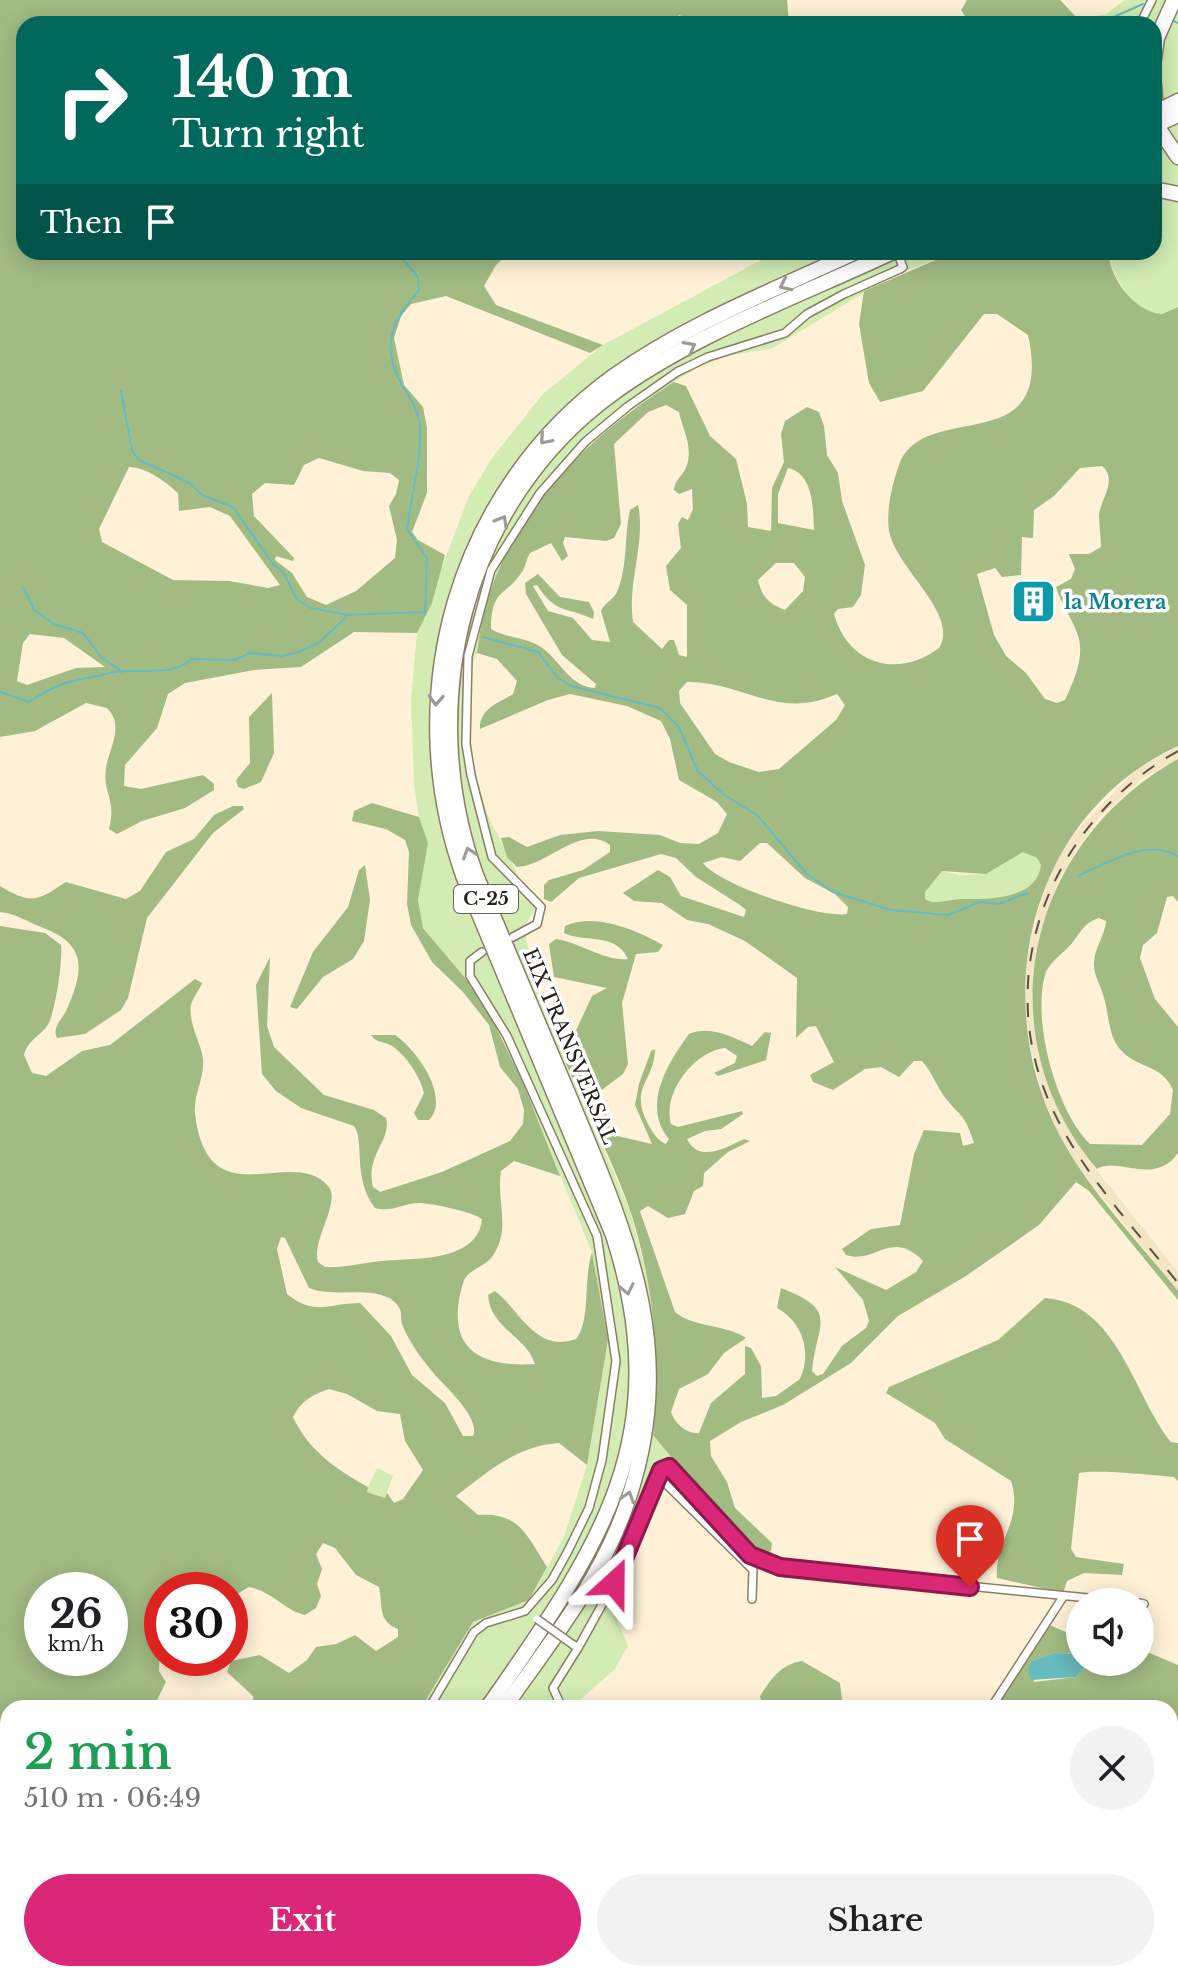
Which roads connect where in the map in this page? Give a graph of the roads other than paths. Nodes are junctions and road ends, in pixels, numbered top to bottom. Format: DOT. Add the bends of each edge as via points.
graph roads {
  1 [pos="1174,0"];
  2 [pos="1162,27"];
  3 [pos="1178,115"];
  4 [pos="1162,128"];
  5 [pos="1162,130"];
  6 [pos="1162,131"];
  7 [pos="1178,146"];
  8 [pos="1178,157"];
  9 [pos="839,260"];
  10 [pos="886,260"];
  11 [pos="898,260"];
  12 [pos="513,937"];
  13 [pos="482,952"];
  14 [pos="657,1480"];
  15 [pos="1063,1597"];
  16 [pos="1066,1597"];
  17 [pos="752,1599"];
  18 [pos="525,1611"];
  19 [pos="575,1646"];
  20 [pos="434,1700"];
  21 [pos="492,1700"];
  22 [pos="510,1700"];
  23 [pos="558,1700"];
  24 [pos="996,1700"];
  1 -- 2 [label="highway"];
  3 -- 4 [label="highway"];
  5 -- 7 [label="highway"];
  6 -- 8 [label="highway"];
  9 -- 21 [label="highway, EIX TRANSVERSAL / C-25, one-way" via="692,328 625,368 576,407 530,455 496,506 463,572 448,620 435,732 450,835 613,1235 628,1289 636,1351 630,1441 606,1519 572,1584"];
  22 -- 10 [label="highway, EIX TRANSVERSAL / C-25, one-way" via="579,1600 618,1527 641,1448 649,1361 642,1296 624,1228 476,875 461,825 451,768 449,710 463,614 483,558 517,496 561,440 609,396 699,342"];
  11 -- 12 [label="street" via="900,269 832,300 785,333 708,357 627,407 564,465 491,570 468,656 466,704 471,775 492,857 541,907 537,924"];
  13 -- 18 [label="street" via="470,961 470,976 507,1036 597,1236 616,1361 589,1508 552,1580"];
  14 -- 15 [label="street" via="661,1470 671,1468 750,1555 780,1567"];
  14 -- 17 [label="street" via="753,1570"];
  14 -- 19 [label="street" via="616,1579"];
  15 -- 16 [label="street"];
  15 -- 24 [label="street"];
  18 -- 19 [label="street, bridge"];
  18 -- 20 [label="street" via="474,1632"];
  19 -- 23 [label="street" via="553,1688"];
}
